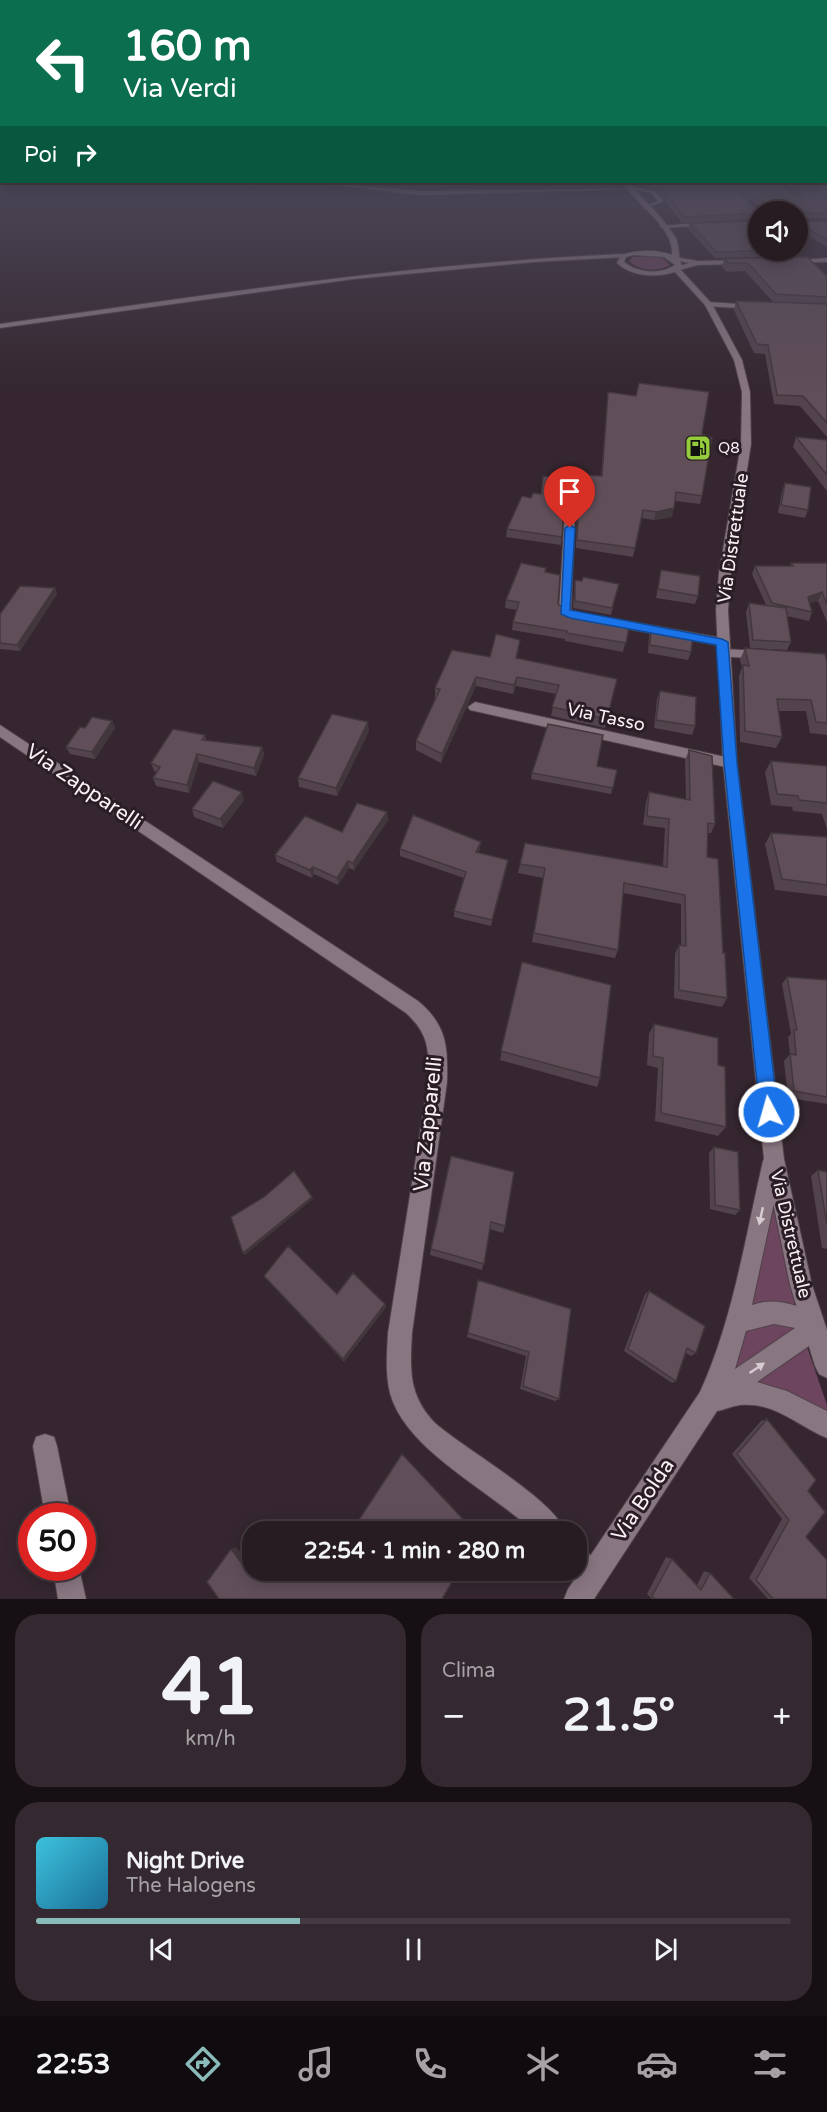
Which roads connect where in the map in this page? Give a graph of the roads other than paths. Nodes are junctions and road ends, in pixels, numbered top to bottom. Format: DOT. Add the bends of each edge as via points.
graph roads {
  1 [pos="662,244"];
  2 [pos="675,244"];
  3 [pos="640,253"];
  4 [pos="623,256"];
  5 [pos="576,259"];
  6 [pos="675,259"];
  7 [pos="808,260"];
  8 [pos="827,260"];
  9 [pos="746,262"];
  10 [pos="698,263"];
  11 [pos="624,266"];
  12 [pos="676,269"];
  13 [pos="651,273"];
  14 [pos="697,288"];
  15 [pos="708,304"];
  16 [pos="760,307"];
  17 [pos="0,326"];
  18 [pos="570,509"];
  19 [pos="722,647"];
  20 [pos="781,656"];
  21 [pos="475,707"];
  22 [pos="0,730"];
  23 [pos="730,763"];
  24 [pos="774,1159"];
  25 [pos="737,1323"];
  26 [pos="813,1326"];
  27 [pos="827,1366"];
  28 [pos="709,1401"];
  29 [pos="827,1426"];
  30 [pos="45,1446"];
  31 [pos="55,1503"];
  32 [pos="544,1521"];
  33 [pos="587,1572"];
  34 [pos="69,1581"];
  35 [pos="72,1599"];
  1 -- 3 [label="street"];
  2 -- 6 [label="street"];
  3 -- 4 [label="street"];
  3 -- 6 [label="street"];
  4 -- 5 [label="street"];
  4 -- 11 [label="street" via="620,260"];
  5 -- 11 [label="street"];
  5 -- 17 [label="street" via="354,277"];
  6 -- 10 [label="street"];
  6 -- 12 [label="street" via="679,262"];
  7 -- 8 [label="street"];
  9 -- 10 [label="street"];
  10 -- 12 [label="street"];
  11 -- 13 [label="street"];
  12 -- 13 [label="street"];
  12 -- 14 [label="street, Via Distrettuale"];
  13 -- 14 [label="street"];
  14 -- 15 [label="street, Via Distrettuale"];
  15 -- 16 [label="street"];
  15 -- 19 [label="street, Via Distrettuale" via="744,376 747,411 742,471 725,573"];
  18 -- 19 [label="street" via="565,612"];
  19 -- 20 [label="street"];
  19 -- 23 [label="street, Via Distrettuale"];
  21 -- 23 [label="street, Via Tasso"];
  22 -- 32 [label="street, Via Zapparelli" via="412,1007 429,1024 437,1044 434,1110 400,1333 401,1389 408,1409 427,1434"];
  23 -- 24 [label="street, Via Distrettuale"];
  24 -- 25 [label="street, one-way"];
  24 -- 26 [label="street, Via Distrettuale"];
  25 -- 26 [label="street" via="760,1312 781,1312"];
  25 -- 28 [label="street"];
  26 -- 27 [label="street, Via Distrettuale"];
  28 -- 26 [label="street, one-way"];
  28 -- 29 [label="street" via="740,1393 763,1396 796,1407"];
  28 -- 33 [label="street, Via Bolda"];
  30 -- 31 [label="street"];
  34 -- 35 [label="street"];
}
